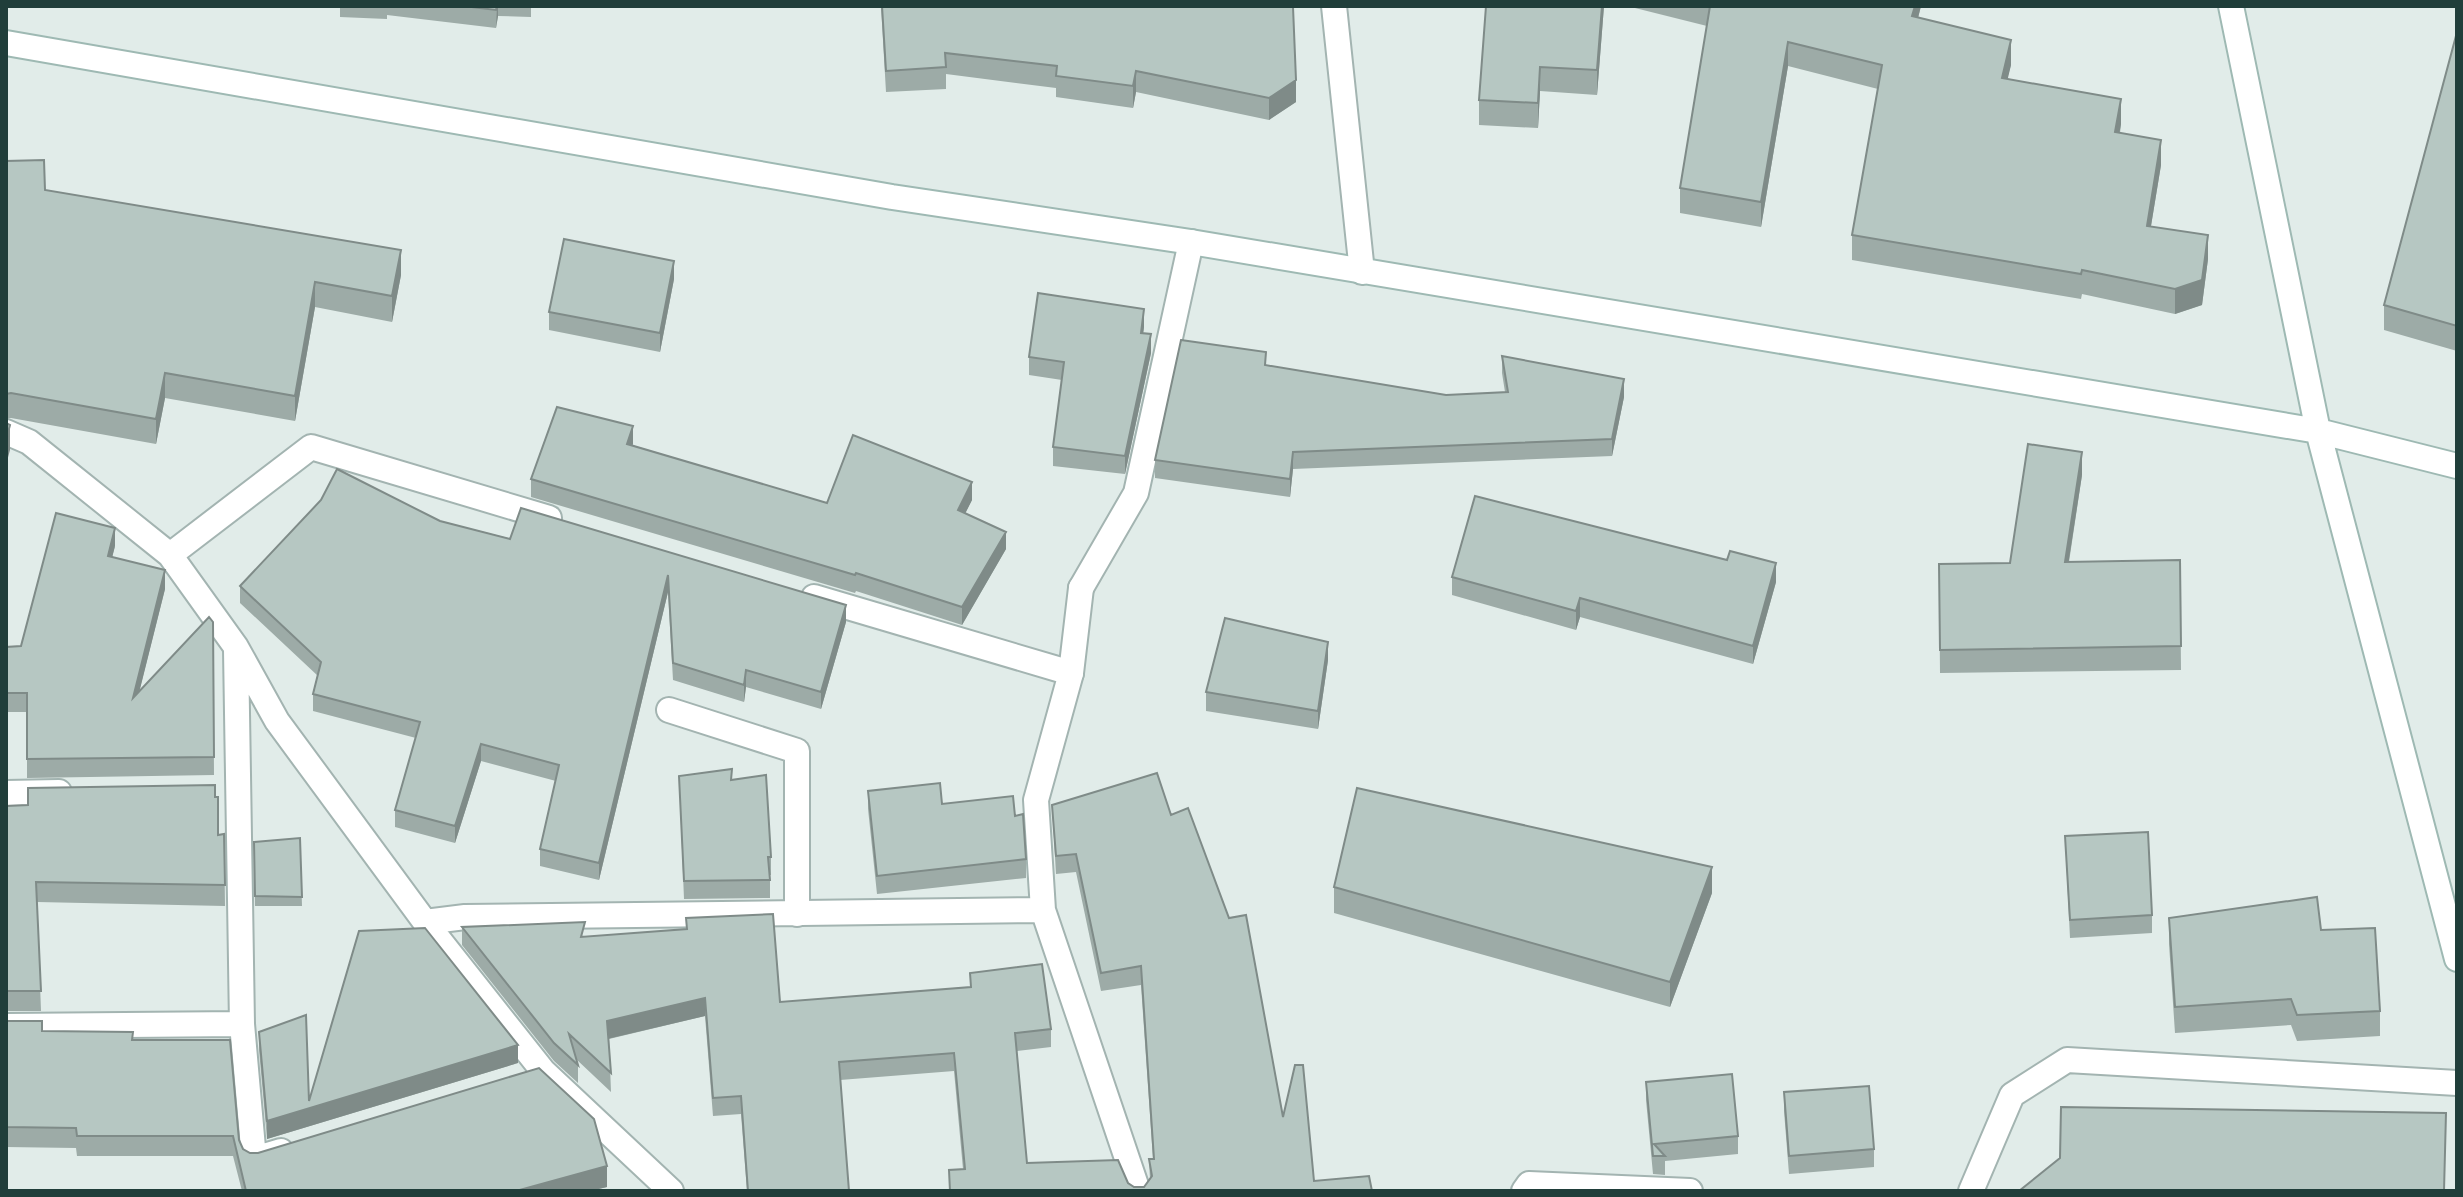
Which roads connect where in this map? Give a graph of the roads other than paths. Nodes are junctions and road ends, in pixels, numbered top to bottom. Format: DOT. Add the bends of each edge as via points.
graph roads {
  1 [pos="1334,6"];
  2 [pos="2231,6"];
  3 [pos="6,43"];
  4 [pos="1191,242"];
  5 [pos="1362,272"];
  6 [pos="2318,431"];
  7 [pos="6,432"];
  8 [pos="2457,466"];
  9 [pos="569,524"];
  10 [pos="170,555"];
  11 [pos="797,592"];
  12 [pos="236,647"];
  13 [pos="1071,673"];
  14 [pos="669,710"];
  15 [pos="83,792"];
  16 [pos="6,793"];
  17 [pos="1043,910"];
  18 [pos="797,914"];
  19 [pos="425,922"];
  20 [pos="2457,959"];
  21 [pos="242,1024"];
  22 [pos="6,1026"];
  23 [pos="543,1071"];
  24 [pos="513,1080"];
  25 [pos="2457,1083"];
  26 [pos="300,1145"];
  27 [pos="671,1191"];
  28 [pos="1138,1191"];
  29 [pos="1524,1191"];
  30 [pos="1690,1191"];
  31 [pos="1971,1191"];
  1 -- 5 [label="street"];
  2 -- 6 [label="street"];
  3 -- 4 [label="street" via="876,194"];
  4 -- 5 [label="street"];
  4 -- 13 [label="street" via="1136,493 1081,588"];
  5 -- 6 [label="street"];
  6 -- 8 [label="street"];
  6 -- 20 [label="street"];
  7 -- 10 [label="street" via="29,442"];
  9 -- 10 [label="street" via="311,447"];
  10 -- 12 [label="street"];
  11 -- 13 [label="street"];
  12 -- 19 [label="street" via="277,721"];
  12 -- 21 [label="street" via="230,790"];
  13 -- 17 [label="street" via="1036,800"];
  14 -- 18 [label="street" via="797,751"];
  15 -- 16 [label="street"];
  17 -- 18 [label="street"];
  17 -- 28 [label="street"];
  18 -- 19 [label="street" via="465,917"];
  19 -- 23 [label="street"];
  21 -- 22 [label="street"];
  21 -- 26 [label="street" via="254,1159"];
  23 -- 24 [label="street"];
  23 -- 27 [label="street"];
  25 -- 31 [label="street" via="2067,1060 2012,1095"];
  29 -- 30 [label="street" via="1529,1184"];
}
